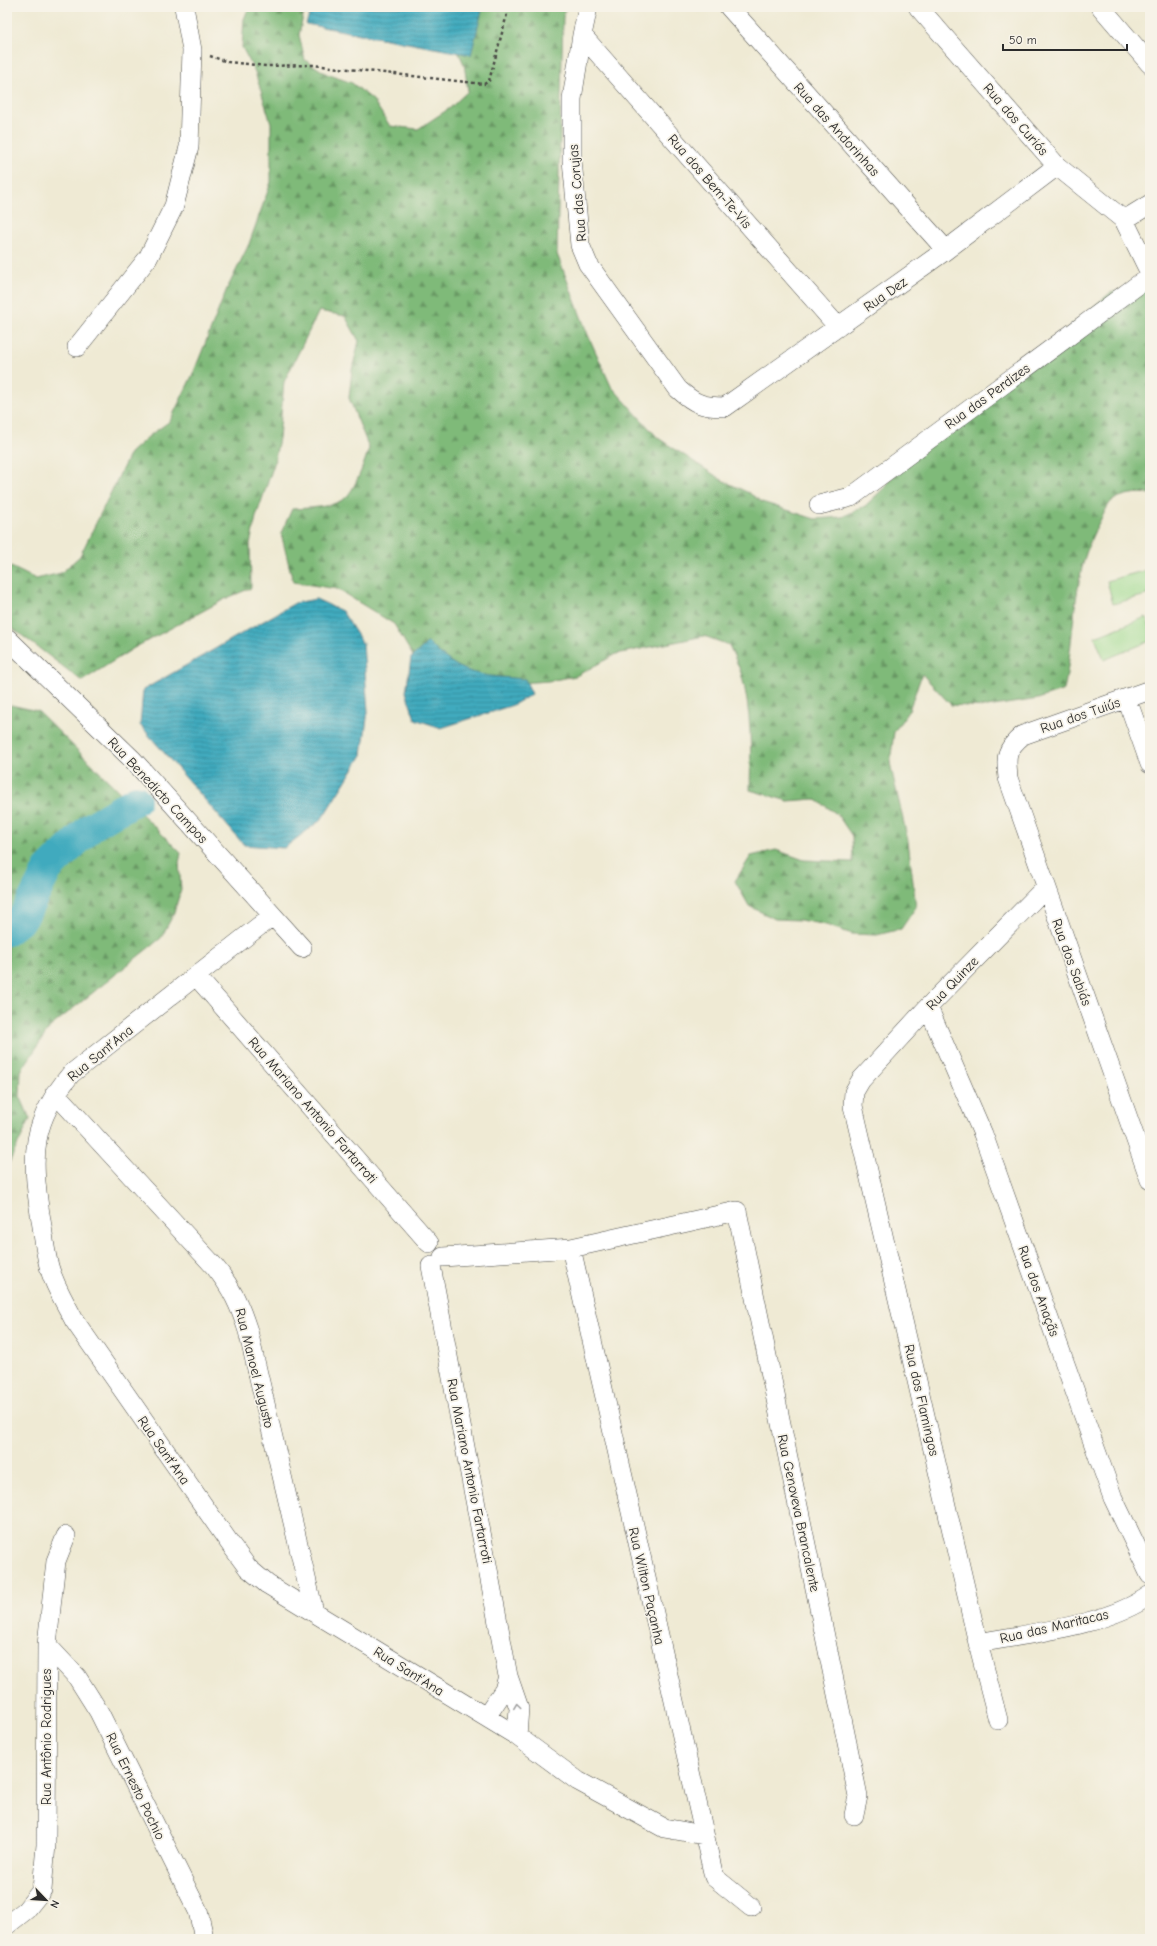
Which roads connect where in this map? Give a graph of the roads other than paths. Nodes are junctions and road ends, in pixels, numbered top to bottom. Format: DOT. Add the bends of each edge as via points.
graph roads {
  1 [pos="184,7"];
  2 [pos="588,7"];
  3 [pos="729,7"];
  4 [pos="918,7"];
  5 [pos="1101,7"];
  6 [pos="582,35"];
  7 [pos="1150,64"];
  8 [pos="1058,166"];
  9 [pos="1150,204"];
  10 [pos="1124,220"];
  11 [pos="946,250"];
  12 [pos="1150,273"];
  13 [pos="1150,276"];
  14 [pos="838,327"];
  15 [pos="77,347"];
  16 [pos="706,407"];
  17 [pos="820,505"];
  18 [pos="7,638"];
  19 [pos="1150,690"];
  20 [pos="1127,699"];
  21 [pos="1013,743"];
  22 [pos="1150,764"];
  23 [pos="1045,888"];
  24 [pos="272,916"];
  25 [pos="302,948"];
  26 [pos="197,977"];
  27 [pos="928,1007"];
  28 [pos="860,1080"];
  29 [pos="55,1093"];
  30 [pos="1150,1180"];
  31 [pos="570,1248"];
  32 [pos="437,1262"];
  33 [pos="66,1536"];
  34 [pos="1150,1575"];
  35 [pos="1150,1595"];
  36 [pos="314,1612"];
  37 [pos="978,1643"];
  38 [pos="47,1645"];
  39 [pos="508,1676"];
  40 [pos="486,1718"];
  41 [pos="998,1720"];
  42 [pos="517,1736"];
  43 [pos="854,1815"];
  44 [pos="704,1835"];
  45 [pos="752,1907"];
  46 [pos="7,1925"];
  47 [pos="201,1939"];
  1 -- 15 [label="street" via="192,50 189,147 174,206 148,258"];
  2 -- 6 [label="street, Rua das Corujas"];
  3 -- 11 [label="street, Rua das Andorinhas"];
  4 -- 8 [label="street, Rua dos Curiós"];
  5 -- 7 [label="street"];
  6 -- 14 [label="street, Rua dos Bem-Te-Vis"];
  6 -- 16 [label="street, Rua das Corujas" via="572,99 572,160 580,245 588,264 678,389 691,401"];
  8 -- 10 [label="street, Rua dos Curiós"];
  8 -- 11 [label="street, Rua Dez"];
  9 -- 10 [label="street"];
  10 -- 12 [label="street"];
  11 -- 14 [label="street, Rua Dez"];
  13 -- 17 [label="street, Rua das Perdizes" via="851,497"];
  14 -- 16 [label="street, Rua Dez" via="725,407"];
  18 -- 24 [label="street, Rua Benedicto Campos" via="133,760"];
  19 -- 20 [label="street, Rua dos Tuiús"];
  20 -- 21 [label="street, Rua dos Tuiús" via="1023,735"];
  20 -- 22 [label="street"];
  21 -- 23 [label="street, Rua dos Sabiás" via="1006,756 1008,778"];
  23 -- 27 [label="street, Rua Quinze"];
  23 -- 30 [label="street, Rua dos Sabiás"];
  24 -- 25 [label="street, Rua Benedicto Campos"];
  24 -- 26 [label="street, Rua Sant’Ana" via="230,947"];
  26 -- 29 [label="street, Rua Sant’Ana" via="71,1074"];
  26 -- 32 [label="street, Rua Mariano Antonio Fartarroti" via="429,1243 424,1245 419,1255 421,1260 426,1265"];
  27 -- 28 [label="street, Rua Quinze"];
  27 -- 34 [label="street, Rua dos Anaçãs" via="983,1134 1113,1498"];
  28 -- 37 [label="street, Rua dos Flamingos" via="854,1092 853,1106"];
  29 -- 36 [label="street, Rua Manoel Augusto" via="230,1285 248,1331"];
  29 -- 36 [label="street, Rua Sant’Ana" via="44,1115 37,1138 35,1175 48,1263 64,1300 74,1320 248,1568 267,1584"];
  31 -- 32 [label="street"];
  31 -- 43 [label="street, Rua Genoveva Brancalente" via="737,1211 858,1796"];
  31 -- 44 [label="street, Rua Wilton Paçanha"];
  32 -- 39 [label="street, Rua Mariano Antonio Fartarroti"];
  33 -- 38 [label="street, Rua Antônio Rodrigues" via="55,1568"];
  35 -- 37 [label="street, Rua das Maritacas" via="1131,1607 1092,1620"];
  36 -- 40 [label="street, Rua Sant’Ana"];
  37 -- 41 [label="street, Rua dos Flamingos"];
  38 -- 46 [label="street, Rua Antônio Rodrigues" via="46,1845 42,1890 26,1910"];
  38 -- 47 [label="street, Rua Ernesto Pochio" via="77,1676 98,1712 198,1911"];
  39 -- 40 [label="street" via="504,1690"];
  42 -- 39 [label="street, Rua Mariano Antonio Fartarroti, one-way" via="519,1708"];
  40 -- 42 [label="street, Rua Sant’Ana"];
  42 -- 44 [label="street, Rua Sant’Ana" via="578,1781 664,1828"];
  44 -- 45 [label="street, Rua Wilton Paçanha" via="714,1877"];
}
